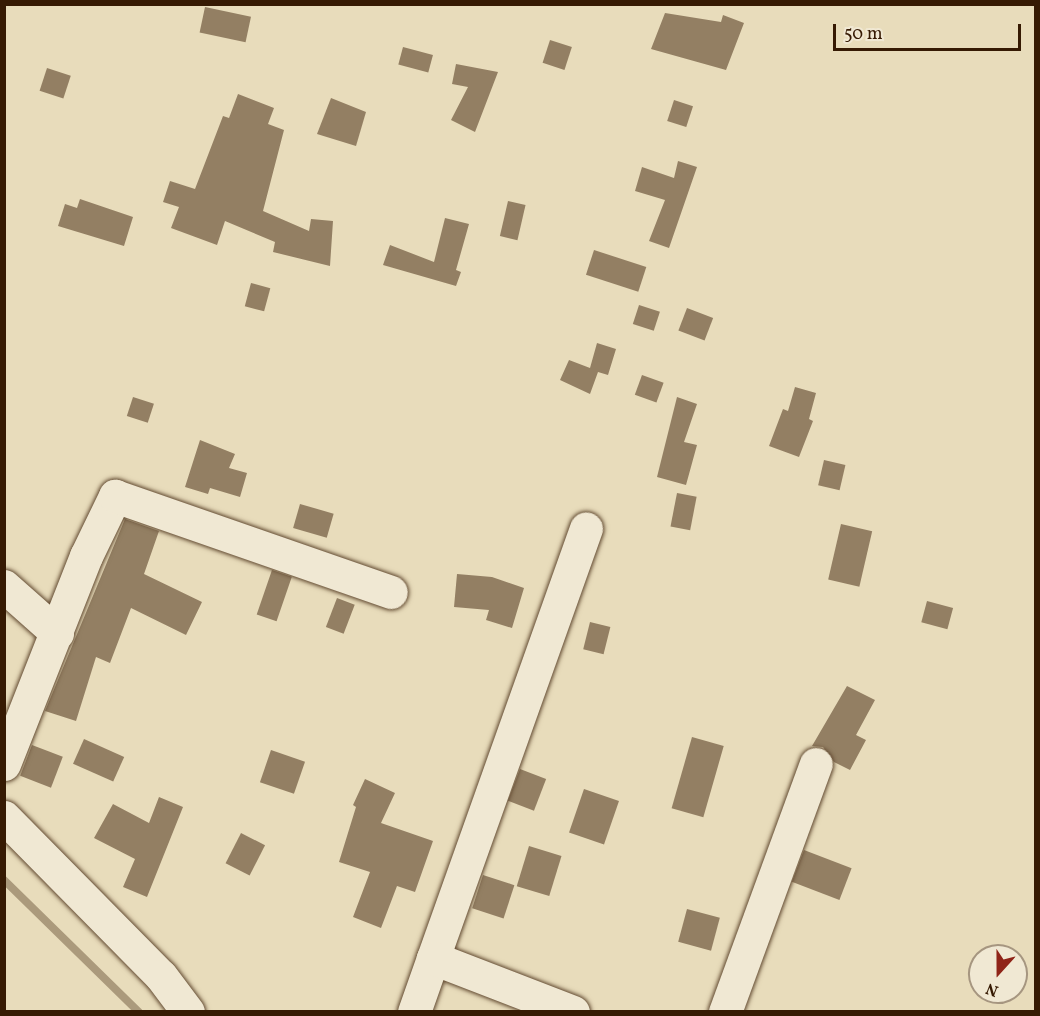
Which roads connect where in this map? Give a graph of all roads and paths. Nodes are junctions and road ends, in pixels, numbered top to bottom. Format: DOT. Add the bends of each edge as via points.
graph roads {
  1 [pos="586,528"];
  2 [pos="4,586"];
  3 [pos="391,592"];
  4 [pos="57,633"];
  5 [pos="4,764"];
  6 [pos="816,764"];
  7 [pos="4,816"];
  8 [pos="433,958"];
  9 [pos="188,1011"];
  10 [pos="414,1011"];
  11 [pos="573,1011"];
  12 [pos="725,1011"];
  1 -- 8 [label="street"];
  2 -- 4 [label="street"];
  3 -- 4 [label="street" via="115,496 86,556"];
  4 -- 5 [label="street"];
  6 -- 12 [label="street"];
  7 -- 9 [label="street" via="161,976"];
  8 -- 10 [label="street"];
  8 -- 11 [label="street"];
}
